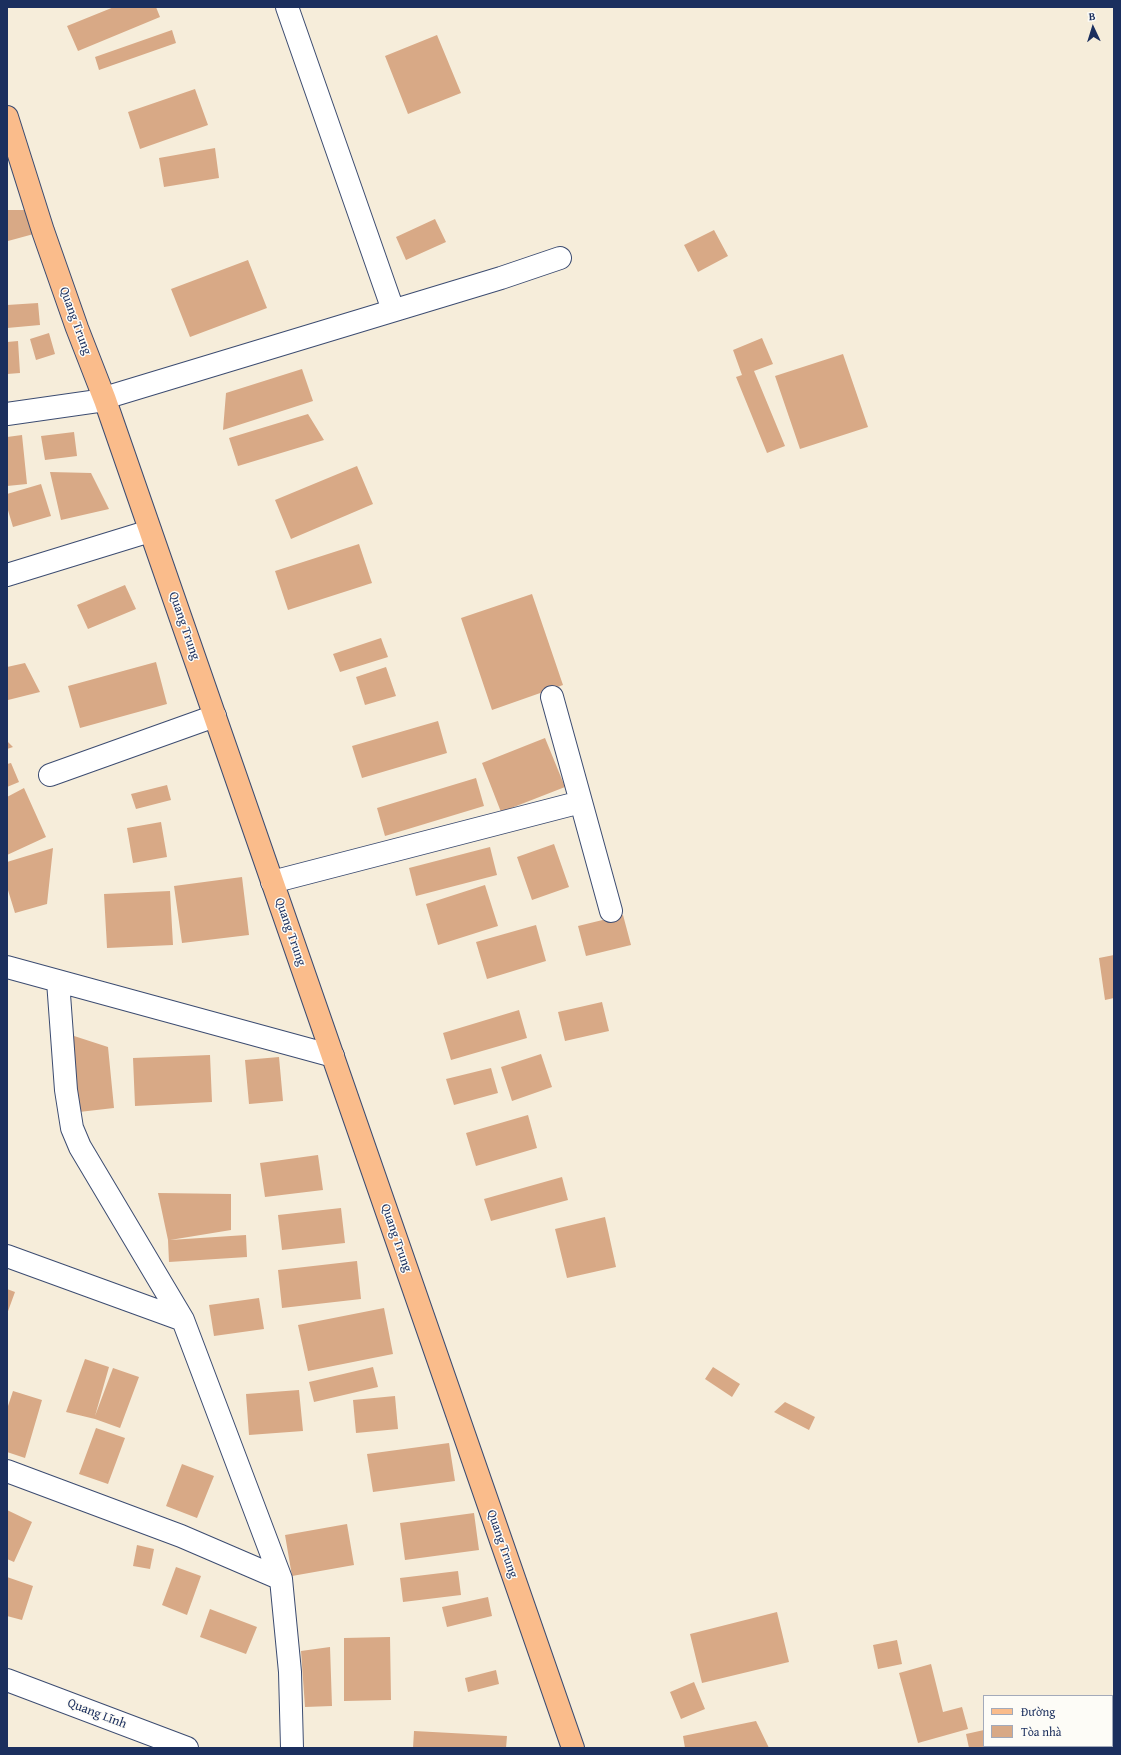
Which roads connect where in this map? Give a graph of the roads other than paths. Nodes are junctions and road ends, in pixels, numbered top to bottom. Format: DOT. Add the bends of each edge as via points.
graph roads {
  1 [pos="287,7"];
  2 [pos="7,116"];
  3 [pos="560,258"];
  4 [pos="393,310"];
  5 [pos="105,400"];
  6 [pos="7,414"];
  7 [pos="150,531"];
  8 [pos="7,575"];
  9 [pos="552,697"];
  10 [pos="215,716"];
  11 [pos="50,775"];
  12 [pos="580,802"];
  13 [pos="272,882"];
  14 [pos="611,911"];
  15 [pos="7,967"];
  16 [pos="58,981"];
  17 [pos="333,1056"];
  18 [pos="7,1256"];
  19 [pos="183,1320"];
  20 [pos="7,1471"];
  21 [pos="281,1579"];
  22 [pos="7,1680"];
  23 [pos="187,1748"];
  24 [pos="292,1748"];
  25 [pos="573,1748"];
  1 -- 4 [label="street"];
  2 -- 5 [label="main road, Quang Trung" via="48,246"];
  3 -- 4 [label="street"];
  4 -- 5 [label="street" via="111,396"];
  5 -- 6 [label="street"];
  5 -- 7 [label="main road, Quang Trung"];
  7 -- 8 [label="street"];
  7 -- 10 [label="main road, Quang Trung"];
  9 -- 12 [label="street"];
  10 -- 11 [label="street"];
  10 -- 13 [label="main road, Quang Trung"];
  12 -- 13 [label="street"];
  12 -- 14 [label="street"];
  13 -- 17 [label="main road, Quang Trung"];
  15 -- 16 [label="street"];
  16 -- 17 [label="street"];
  16 -- 19 [label="street" via="66,1090 72,1128 80,1147"];
  17 -- 25 [label="main road, Quang Trung"];
  18 -- 19 [label="street"];
  19 -- 21 [label="street"];
  20 -- 21 [label="street" via="181,1536"];
  21 -- 24 [label="street" via="290,1672"];
  22 -- 23 [label="street, Quang Lĩnh"];
}
